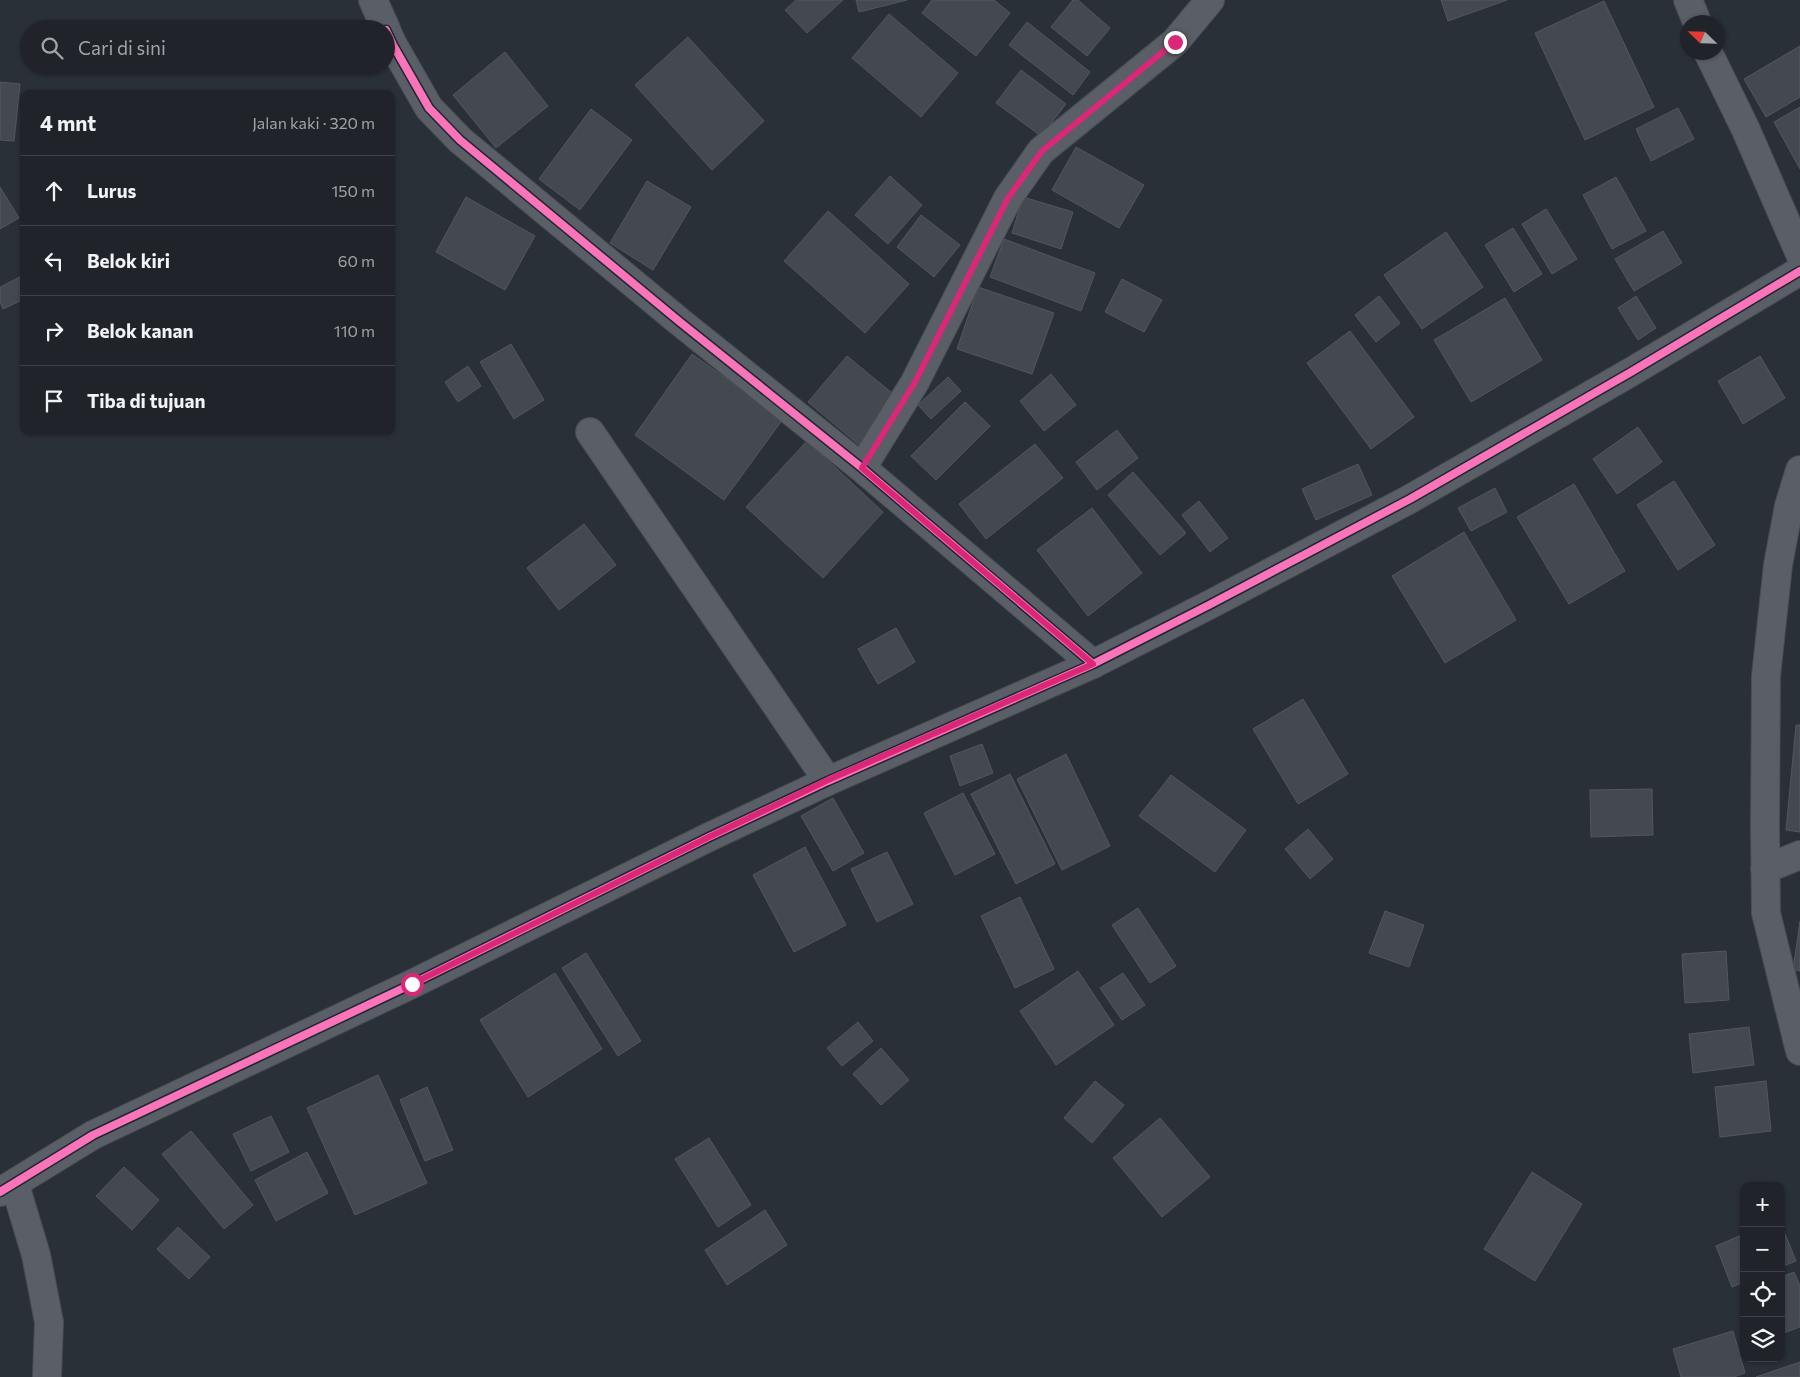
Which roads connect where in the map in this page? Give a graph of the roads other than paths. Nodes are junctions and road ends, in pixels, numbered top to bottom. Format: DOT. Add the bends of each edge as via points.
graph roads {
  1 [pos="374,0"];
  2 [pos="1210,0"];
  3 [pos="1688,0"];
  4 [pos="1693,15"];
  5 [pos="382,20"];
  6 [pos="395,48"];
  7 [pos="1712,60"];
  8 [pos="1800,254"];
  9 [pos="1800,271"];
  10 [pos="590,432"];
  11 [pos="862,468"];
  12 [pos="1800,470"];
  13 [pos="1093,664"];
  14 [pos="828,780"];
  15 [pos="1800,855"];
  16 [pos="1765,869"];
  17 [pos="1800,1051"];
  18 [pos="8,1189"];
  19 [pos="47,1377"];
  1 -- 5 [label="street"];
  2 -- 11 [label="street" via="1175,42 1042,151 1008,198 915,382"];
  3 -- 4 [label="street"];
  6 -- 11 [label="street" via="429,108 460,140"];
  7 -- 8 [label="street"];
  9 -- 13 [label="street" via="1410,500"];
  10 -- 14 [label="street"];
  11 -- 13 [label="street"];
  12 -- 16 [label="street" via="1789,506 1778,565 1766,676"];
  13 -- 14 [label="street"];
  14 -- 18 [label="street" via="412,984 93,1135"];
  15 -- 16 [label="street"];
  16 -- 17 [label="street" via="1766,913"];
  18 -- 19 [label="street" via="36,1255 49,1322"];
}
